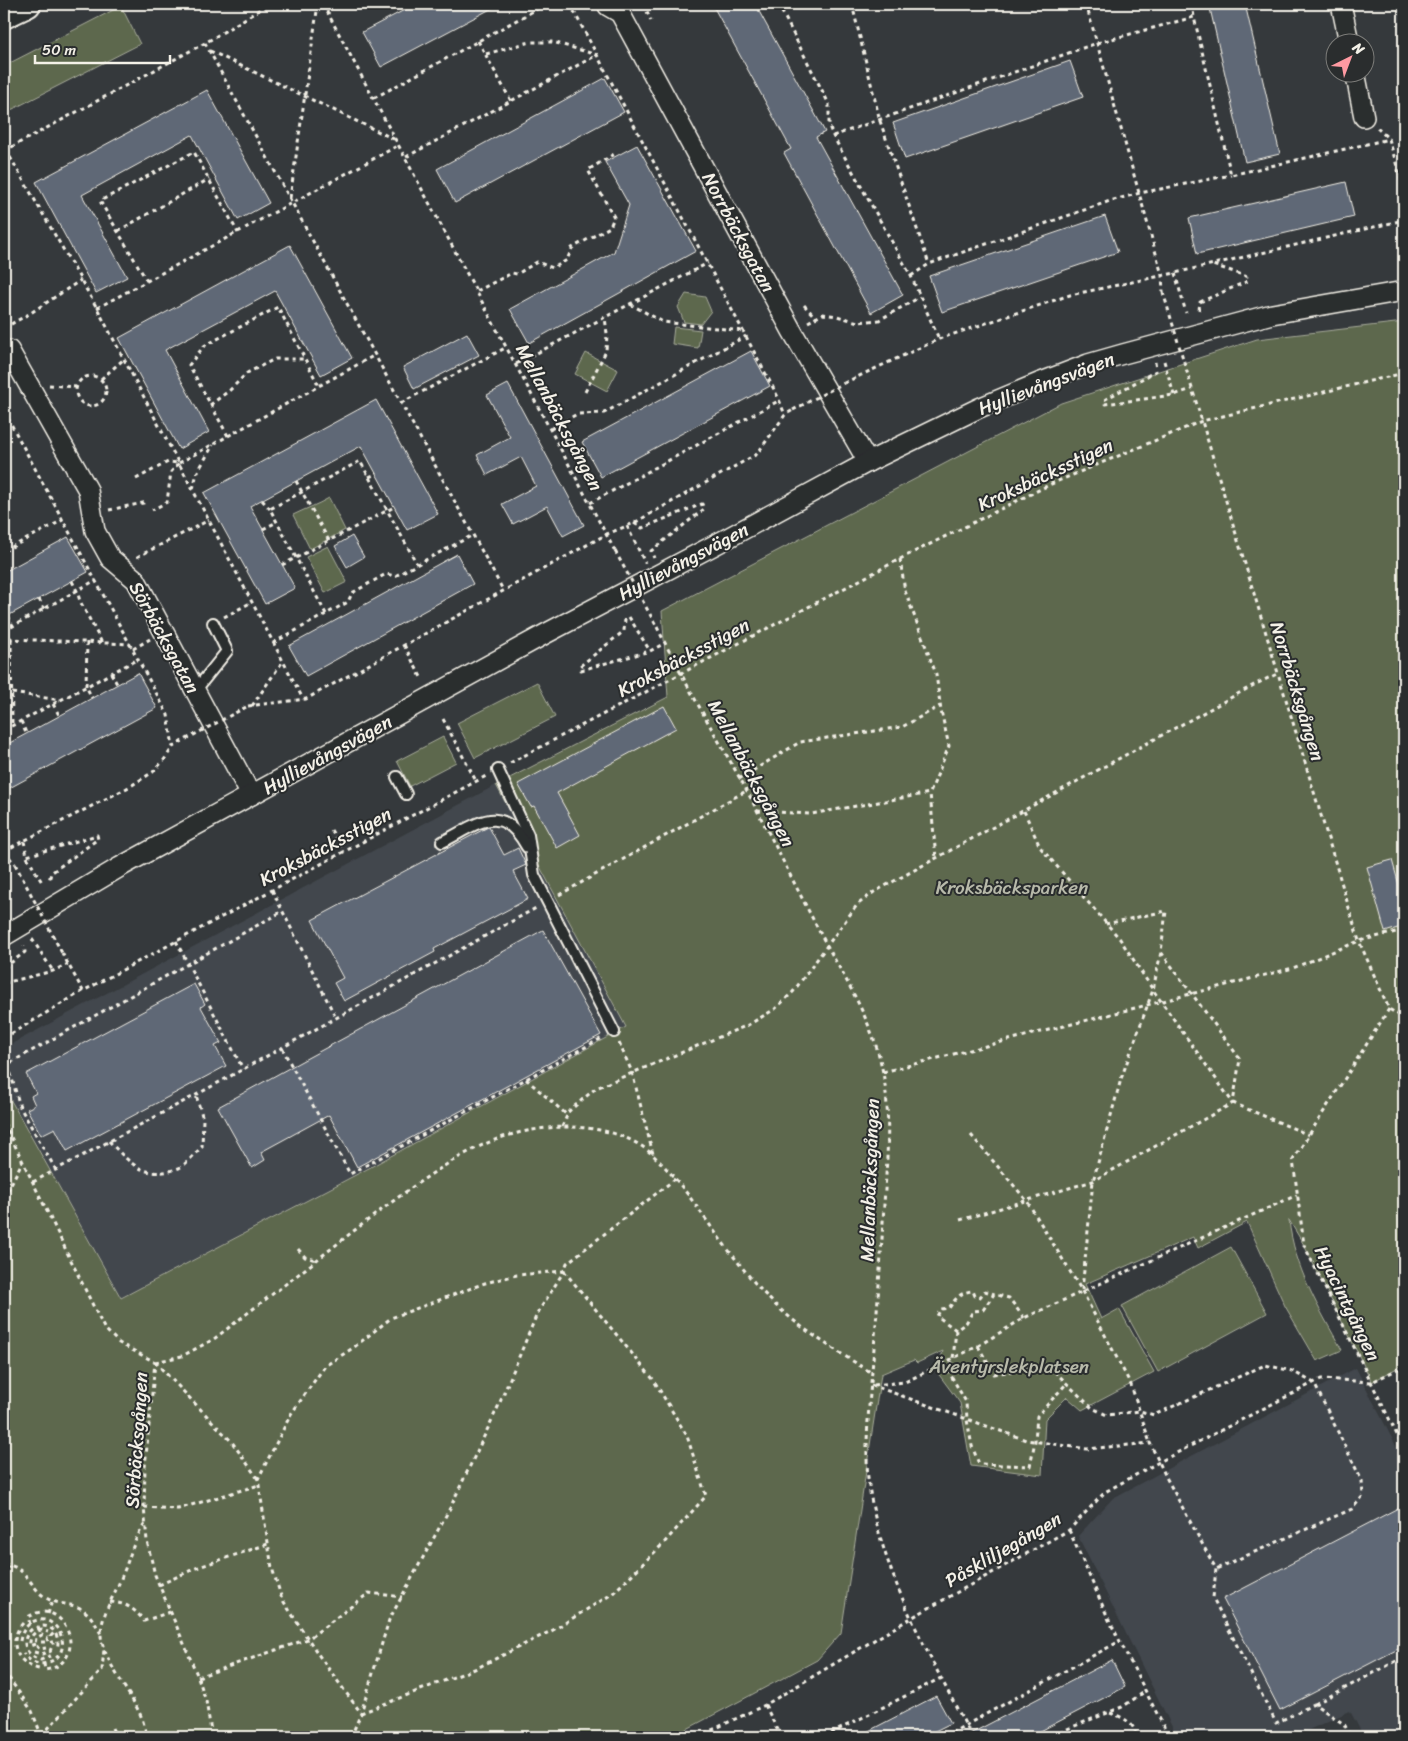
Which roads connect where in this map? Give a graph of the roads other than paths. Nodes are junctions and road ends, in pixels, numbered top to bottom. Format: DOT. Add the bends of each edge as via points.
graph roads {
  1 [pos="26,4"];
  2 [pos="1341,4"];
  3 [pos="608,6"];
  4 [pos="4,15"];
  5 [pos="1347,32"];
  6 [pos="1357,82"];
  7 [pos="1364,117"];
  8 [pos="1404,291"];
  9 [pos="9,350"];
  10 [pos="868,462"];
  11 [pos="213,623"];
  12 [pos="196,691"];
  13 [pos="498,770"];
  14 [pos="397,777"];
  15 [pos="406,794"];
  16 [pos="251,795"];
  17 [pos="442,842"];
  18 [pos="531,855"];
  19 [pos="4,936"];
  20 [pos="614,1032"];
  1 -- 4 [label="main road"];
  2 -- 5 [label="street"];
  3 -- 10 [label="street, Norrbäcksgatan" via="620,13 792,331"];
  6 -- 7 [label="street"];
  8 -- 10 [label="street, Hyllievångsvägen" via="1272,314 1088,364 979,408"];
  9 -- 12 [label="street, Sörbäcksgatan" via="88,490 95,531 102,545 110,558 136,580"];
  10 -- 16 [label="street, Hyllievångsvägen"];
  11 -- 12 [label="lane" via="228,651"];
  12 -- 16 [label="street, Sörbäcksgatan"];
  13 -- 18 [label="lane" via="528,835"];
  14 -- 15 [label="lane"];
  16 -- 19 [label="street, Hyllievångsvägen"];
  17 -- 18 [label="lane" via="488,819 499,819 519,833"];
  18 -- 20 [label="lane" via="534,874"];
}
